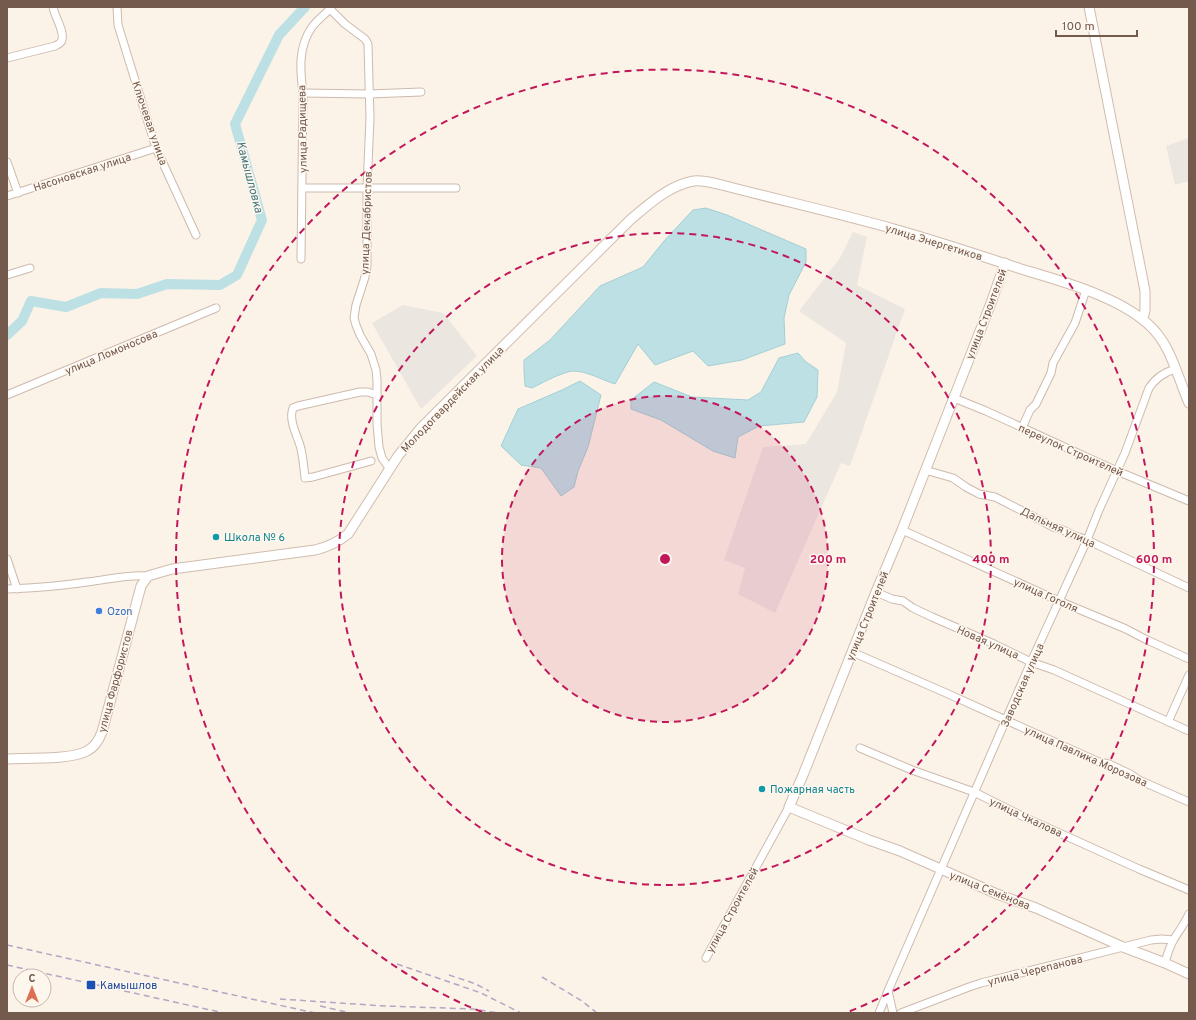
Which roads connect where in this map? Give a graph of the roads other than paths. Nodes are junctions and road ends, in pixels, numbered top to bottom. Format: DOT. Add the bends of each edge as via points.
graph roads {
  1 [pos="53,7"];
  2 [pos="117,7"];
  3 [pos="1089,7"];
  4 [pos="330,9"];
  5 [pos="7,58"];
  6 [pos="421,92"];
  7 [pos="303,93"];
  8 [pos="369,94"];
  9 [pos="156,148"];
  10 [pos="7,162"];
  11 [pos="693,182"];
  12 [pos="302,188"];
  13 [pos="367,188"];
  14 [pos="456,188"];
  15 [pos="18,193"];
  16 [pos="7,196"];
  17 [pos="196,235"];
  18 [pos="301,259"];
  19 [pos="1005,263"];
  20 [pos="30,268"];
  21 [pos="7,275"];
  22 [pos="1086,290"];
  23 [pos="216,308"];
  24 [pos="1143,319"];
  25 [pos="1175,369"];
  26 [pos="7,395"];
  27 [pos="377,395"];
  28 [pos="954,398"];
  29 [pos="1189,403"];
  30 [pos="1022,428"];
  31 [pos="371,461"];
  32 [pos="389,468"];
  33 [pos="925,470"];
  34 [pos="1117,471"];
  35 [pos="1189,501"];
  36 [pos="902,530"];
  37 [pos="1087,540"];
  38 [pos="7,559"];
  39 [pos="148,576"];
  40 [pos="1189,588"];
  41 [pos="7,589"];
  42 [pos="17,589"];
  43 [pos="876,592"];
  44 [pos="1060,601"];
  45 [pos="852,652"];
  46 [pos="1189,659"];
  47 [pos="1031,662"];
  48 [pos="1189,675"];
  49 [pos="1006,720"];
  50 [pos="1168,722"];
  51 [pos="1189,731"];
  52 [pos="860,748"];
  53 [pos="7,759"];
  54 [pos="974,792"];
  55 [pos="1189,802"];
  56 [pos="789,807"];
  57 [pos="941,870"];
  58 [pos="1189,890"];
  59 [pos="1189,914"];
  60 [pos="1173,940"];
  61 [pos="1123,947"];
  62 [pos="706,958"];
  63 [pos="1165,963"];
  64 [pos="1189,974"];
  65 [pos="888,991"];
  66 [pos="879,1013"];
  67 [pos="893,1013"];
  68 [pos="901,1013"];
  1 -- 5 [label="street" via="62,31 61,42 55,46"];
  2 -- 9 [label="street, Ключевая улица" via="118,25"];
  3 -- 24 [label="street" via="1145,291"];
  4 -- 7 [label="street, улица Радищева" via="312,26 304,42 300,70"];
  4 -- 8 [label="street, улица Декабристов" via="368,44"];
  6 -- 8 [label="street"];
  7 -- 8 [label="street"];
  7 -- 12 [label="street, улица Радищева"];
  8 -- 13 [label="street, улица Декабристов"];
  9 -- 15 [label="street, Насоновская улица"];
  9 -- 17 [label="street, Ключевая улица"];
  10 -- 15 [label="street"];
  11 -- 19 [label="street, улица Энергетиков" via="703,181 722,185 895,229"];
  11 -- 32 [label="street, Молодогвардейская улица" via="667,191 622,227 420,429"];
  12 -- 13 [label="street"];
  12 -- 18 [label="street, улица Радищева"];
  13 -- 14 [label="street"];
  13 -- 27 [label="street, улица Декабристов" via="367,266 354,318 374,362"];
  15 -- 16 [label="street, Насоновская улица"];
  19 -- 22 [label="street, улица Энергетиков"];
  19 -- 28 [label="street, улица Строителей"];
  20 -- 21 [label="street"];
  22 -- 24 [label="street, улица Энергетиков"];
  22 -- 30 [label="street" via="1075,323"];
  23 -- 26 [label="street, улица Ломоносова"];
  24 -- 25 [label="street, улица Энергетиков" via="1163,341"];
  25 -- 29 [label="street, улица Энергетиков"];
  25 -- 34 [label="street, Заводская улица" via="1161,375 1149,388"];
  27 -- 31 [label="street" via="360,392 298,406 293,408 291,413 301,448 305,478"];
  27 -- 32 [label="street, улица Декабристов" via="379,447 382,458"];
  28 -- 30 [label="street, переулок Строителей"];
  28 -- 33 [label="street, улица Строителей"];
  30 -- 34 [label="street, переулок Строителей"];
  32 -- 39 [label="street, Молодогвардейская улица" via="348,534 331,545 315,550 172,569"];
  33 -- 36 [label="street, улица Строителей"];
  33 -- 37 [label="street, Дальняя улица" via="953,478 979,494 994,497 1053,527"];
  34 -- 35 [label="street, переулок Строителей"];
  34 -- 37 [label="street, Заводская улица"];
  36 -- 43 [label="street, улица Строителей"];
  36 -- 44 [label="street, улица Гоголя"];
  37 -- 40 [label="street, Дальняя улица"];
  37 -- 44 [label="street, Заводская улица"];
  38 -- 42 [label="street"];
  39 -- 42 [label="street, Молодогвардейская улица" via="126,576"];
  39 -- 53 [label="street, улица Фарфористов" via="140,590 105,720 96,744 88,751 64,757"];
  41 -- 42 [label="street, Молодогвардейская улица"];
  43 -- 45 [label="street, улица Строителей"];
  43 -- 47 [label="street, Новая улица" via="902,601"];
  44 -- 46 [label="street, улица Гоголя"];
  44 -- 47 [label="street, Заводская улица"];
  45 -- 49 [label="street, улица Павлика Морозова"];
  45 -- 56 [label="street, улица Строителей"];
  47 -- 49 [label="street, Заводская улица"];
  47 -- 50 [label="street, Новая улица"];
  48 -- 50 [label="street"];
  49 -- 54 [label="street, Заводская улица"];
  49 -- 55 [label="street, улица Павлика Морозова"];
  50 -- 51 [label="street, Новая улица"];
  52 -- 54 [label="street, улица Чкалова"];
  54 -- 57 [label="street, Заводская улица"];
  54 -- 58 [label="street, улица Чкалова" via="1024,817"];
  56 -- 57 [label="street, улица Семёнова"];
  56 -- 62 [label="street, улица Строителей"];
  57 -- 61 [label="street, улица Семёнова" via="1036,908"];
  57 -- 65 [label="street, Заводская улица"];
  59 -- 60 [label="street"];
  60 -- 61 [label="street, улица Черепанова" via="1151,940"];
  60 -- 63 [label="street"];
  61 -- 63 [label="street, улица Семёнова"];
  61 -- 68 [label="street, улица Черепанова" via="969,986"];
  63 -- 64 [label="street, улица Семёнова"];
  65 -- 66 [label="street, Заводская улица"];
  65 -- 67 [label="street"];
}
